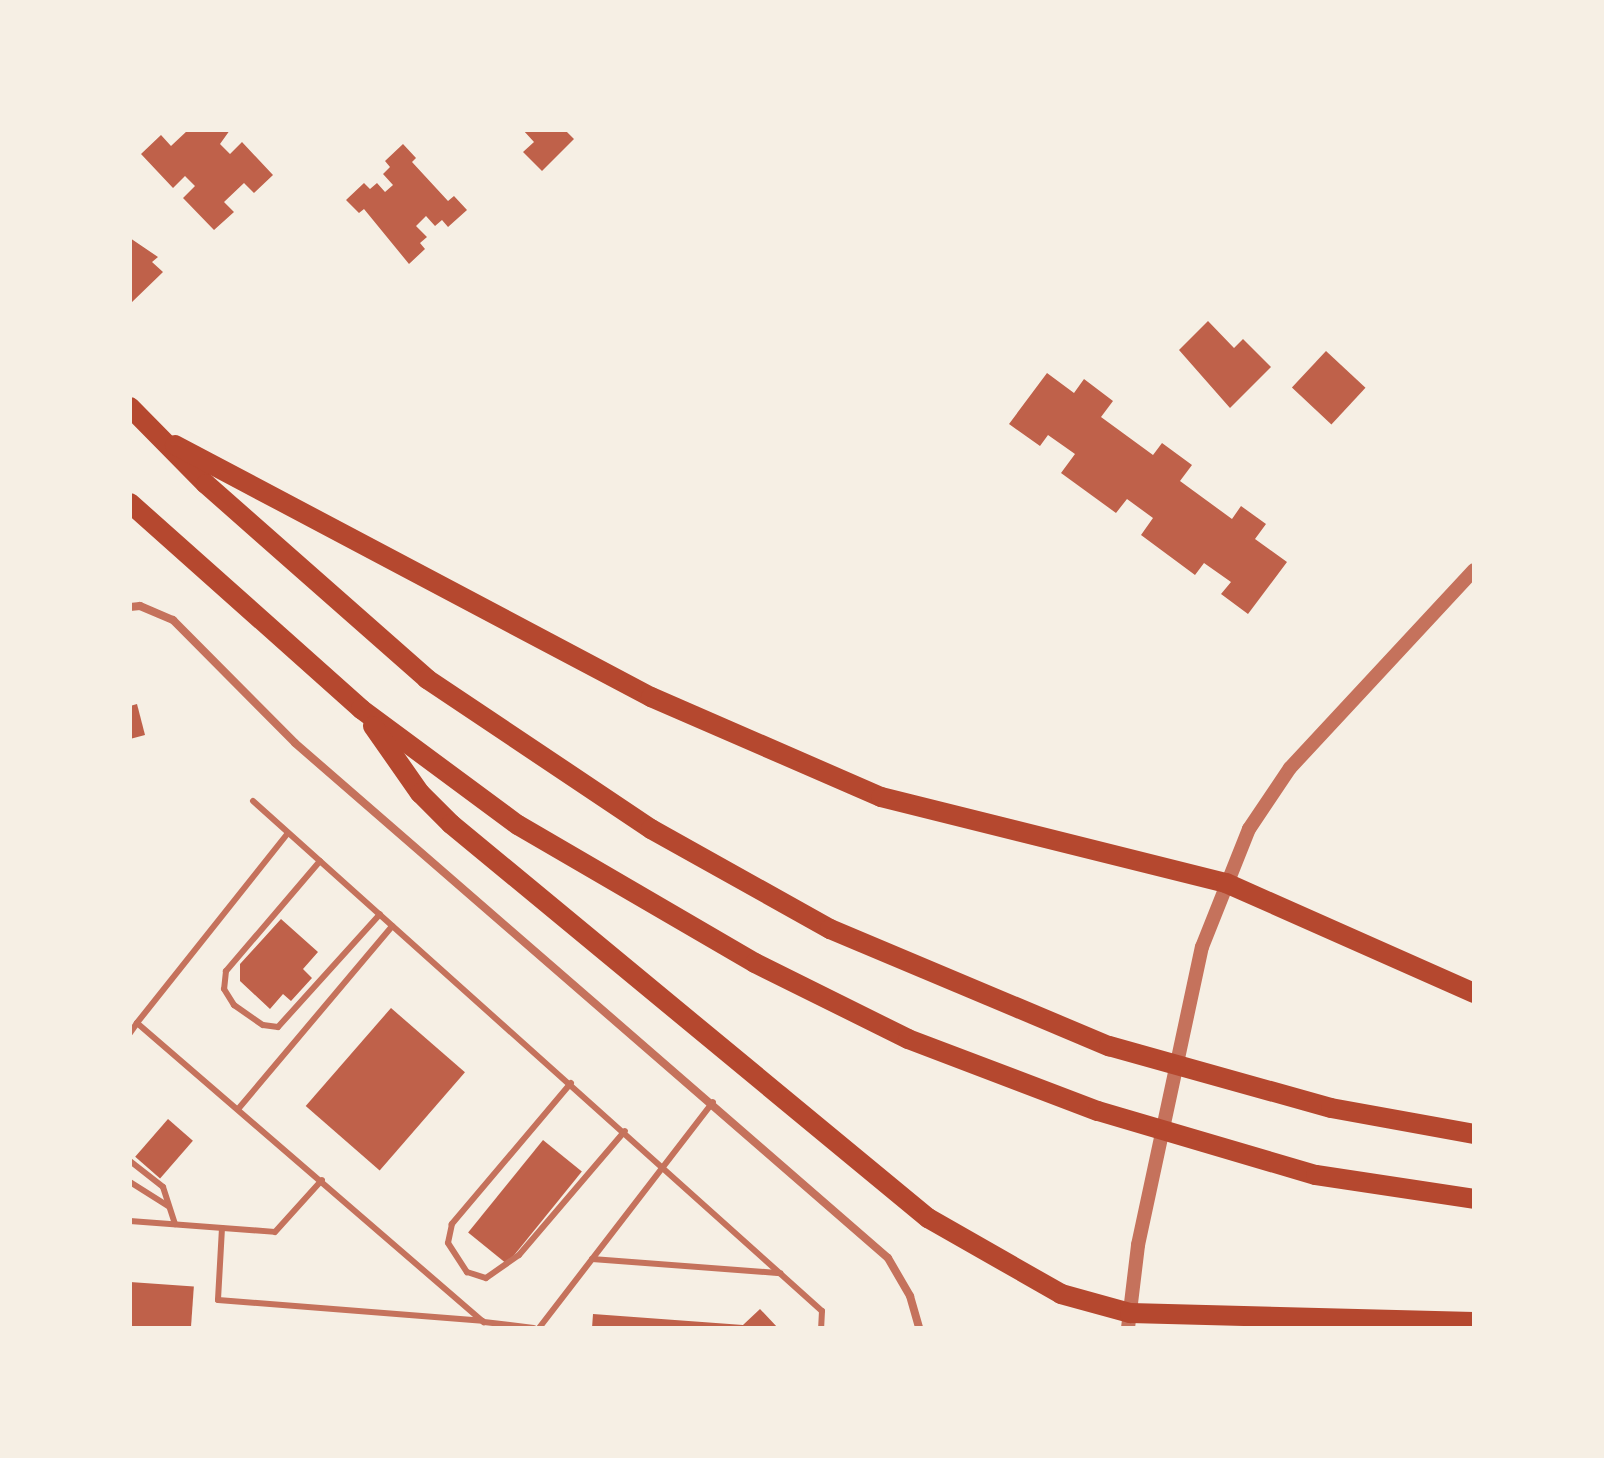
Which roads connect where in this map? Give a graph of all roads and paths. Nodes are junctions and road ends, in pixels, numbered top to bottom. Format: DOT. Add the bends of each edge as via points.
graph roads {
  1 [pos="130,407"];
  2 [pos="153,433"];
  3 [pos="130,503"];
  4 [pos="1474,570"];
  5 [pos="130,607"];
  6 [pos="361,709"];
  7 [pos="253,801"];
  8 [pos="288,833"];
  9 [pos="320,861"];
  10 [pos="1226,883"];
  11 [pos="380,914"];
  12 [pos="392,926"];
  13 [pos="1474,993"];
  14 [pos="137,1023"];
  15 [pos="130,1033"];
  16 [pos="571,1083"];
  17 [pos="713,1102"];
  18 [pos="239,1108"];
  19 [pos="625,1131"];
  20 [pos="1474,1134"];
  21 [pos="130,1161"];
  22 [pos="663,1164"];
  23 [pos="322,1180"];
  24 [pos="130,1182"];
  25 [pos="1474,1199"];
  26 [pos="168,1206"];
  27 [pos="130,1221"];
  28 [pos="175,1224"];
  29 [pos="222,1228"];
  30 [pos="592,1259"];
  31 [pos="780,1273"];
  32 [pos="1129,1321"];
  33 [pos="484,1322"];
  34 [pos="1474,1322"];
  35 [pos="537,1328"];
  36 [pos="821,1328"];
  37 [pos="919,1328"];
  1 -- 2 [label="main road"];
  2 -- 10 [label="main road" via="651,697 881,797"];
  2 -- 20 [label="main road" via="427,679 651,829 830,929 1109,1046 1331,1108"];
  3 -- 6 [label="main road"];
  4 -- 10 [label="street" via="1290,768 1249,829"];
  5 -- 17 [label="street" via="173,620 295,743"];
  6 -- 25 [label="main road" via="518,825 755,963 908,1039 1098,1111 1316,1175"];
  6 -- 32 [label="main road" via="420,793 451,824 928,1218 1061,1294"];
  7 -- 8 [label="lane"];
  8 -- 9 [label="lane"];
  8 -- 14 [label="lane"];
  9 -- 11 [label="lane"];
  9 -- 11 [label="lane" via="226,971 224,989 234,1005 263,1025 278,1027"];
  10 -- 13 [label="main road"];
  10 -- 32 [label="street" via="1202,947 1138,1245"];
  11 -- 12 [label="lane"];
  12 -- 16 [label="lane"];
  12 -- 18 [label="lane"];
  14 -- 15 [label="lane"];
  14 -- 18 [label="lane"];
  16 -- 19 [label="lane"];
  16 -- 19 [label="lane" via="452,1224 448,1243 467,1272 486,1278 519,1255"];
  17 -- 22 [label="lane"];
  17 -- 37 [label="street" via="888,1258 910,1296"];
  18 -- 23 [label="lane"];
  19 -- 22 [label="lane"];
  21 -- 26 [label="lane" via="163,1187"];
  22 -- 30 [label="lane"];
  22 -- 31 [label="lane"];
  23 -- 29 [label="lane" via="275,1232"];
  23 -- 33 [label="lane"];
  24 -- 26 [label="lane"];
  26 -- 28 [label="lane"];
  27 -- 28 [label="lane"];
  28 -- 29 [label="lane"];
  29 -- 33 [label="lane" via="218,1300"];
  30 -- 31 [label="lane"];
  30 -- 35 [label="lane"];
  31 -- 36 [label="lane" via="822,1311"];
  32 -- 34 [label="main road"];
  33 -- 35 [label="lane"];
}
